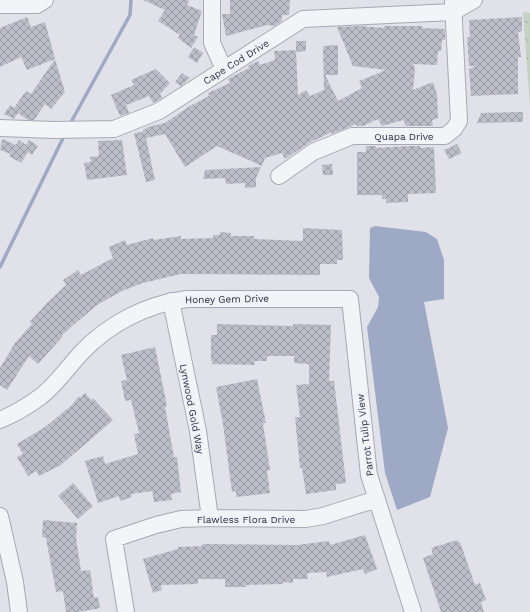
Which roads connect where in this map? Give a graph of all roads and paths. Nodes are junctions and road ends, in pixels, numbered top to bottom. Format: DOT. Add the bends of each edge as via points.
graph roads {
  1 [pos="45,0"];
  2 [pos="212,0"];
  3 [pos="474,0"];
  4 [pos="0,5"];
  5 [pos="453,6"];
  6 [pos="224,69"];
  7 [pos="0,128"];
  8 [pos="279,176"];
  9 [pos="350,299"];
  10 [pos="171,301"];
  11 [pos="0,420"];
  12 [pos="377,499"];
  13 [pos="0,516"];
  14 [pos="210,518"];
  15 [pos="19,612"];
  16 [pos="126,612"];
  17 [pos="413,612"];
  1 -- 4 [label="street" via="37,5"];
  2 -- 6 [label="street" via="212,43"];
  3 -- 5 [label="street, Cape Cod Drive"];
  5 -- 6 [label="street, Cape Cod Drive" via="303,19"];
  5 -- 8 [label="street, Quapa Drive" via="459,121 454,130 445,136 352,136 313,152"];
  6 -- 7 [label="street, Cape Cod Drive" via="159,111 114,130"];
  9 -- 10 [label="street, Honey Gem Drive"];
  9 -- 12 [label="street, Parrot Tulip View" via="369,475"];
  10 -- 11 [label="street, Honey Gem Drive" via="134,314 118,323 82,352 40,397"];
  10 -- 14 [label="street, Lynwood Gold Way" via="198,431"];
  12 -- 14 [label="street, Flawless Flora Drive" via="306,519"];
  12 -- 17 [label="street, Parrot Tulip View"];
  13 -- 15 [label="street"];
  14 -- 16 [label="street, Flawless Flora Drive" via="181,519 114,539"];
}
